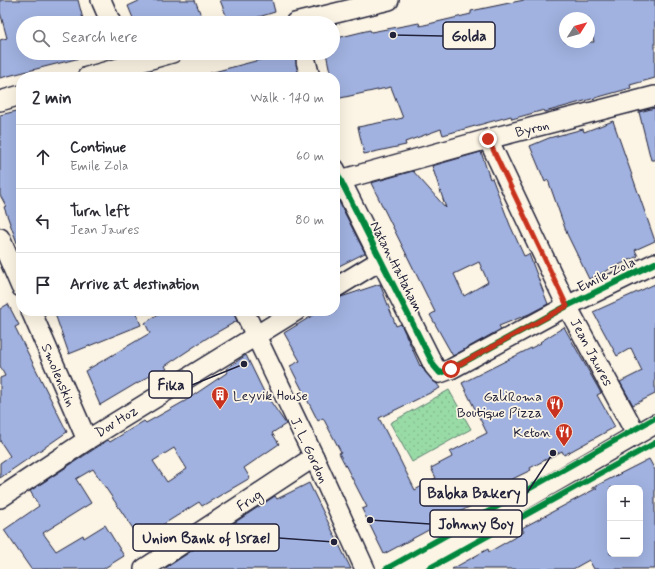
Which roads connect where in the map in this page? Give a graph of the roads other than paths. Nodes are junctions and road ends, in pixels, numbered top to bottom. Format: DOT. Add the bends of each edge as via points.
graph roads {
  1 [pos="101,0"];
  2 [pos="389,0"];
  3 [pos="108,16"];
  4 [pos="324,16"];
  5 [pos="124,60"];
  6 [pos="98,72"];
  7 [pos="16,96"];
  8 [pos="655,96"];
  9 [pos="0,101"];
  10 [pos="488,139"];
  11 [pos="340,175"];
  12 [pos="340,179"];
  13 [pos="0,238"];
  14 [pos="381,260"];
  15 [pos="655,263"];
  16 [pos="16,275"];
  17 [pos="340,285"];
  18 [pos="567,306"];
  19 [pos="34,316"];
  20 [pos="246,316"];
  21 [pos="287,316"];
  22 [pos="255,335"];
  23 [pos="440,373"];
  24 [pos="655,424"];
  25 [pos="636,434"];
  26 [pos="87,440"];
  27 [pos="314,457"];
  28 [pos="0,498"];
  29 [pos="144,569"];
  30 [pos="365,569"];
  31 [pos="405,569"];
  1 -- 3 [label="street"];
  2 -- 4 [label="street"];
  5 -- 6 [label="street"];
  7 -- 9 [label="street"];
  8 -- 10 [label="street, Byron"];
  10 -- 11 [label="street, Byron"];
  10 -- 18 [label="street, Jean Jaures"];
  12 -- 14 [label="street, Natan HaHaham"];
  13 -- 16 [label="street"];
  14 -- 17 [label="street"];
  14 -- 23 [label="street, Natan HaHaham" via="434,366"];
  15 -- 18 [label="street, Emile Zola"];
  18 -- 23 [label="street, Emile Zola"];
  18 -- 25 [label="street, Jean Jaures"];
  19 -- 26 [label="street, Smolenskin"];
  20 -- 22 [label="street, J. L. Gordon"];
  21 -- 22 [label="street, Dov Hoz"];
  22 -- 26 [label="street, Dov Hoz"];
  22 -- 27 [label="street, J. L. Gordon"];
  24 -- 25 [label="street"];
  25 -- 31 [label="street"];
  26 -- 28 [label="street, Dov Hoz"];
  27 -- 29 [label="street, Frug"];
  27 -- 30 [label="street, J. L. Gordon"];
}
